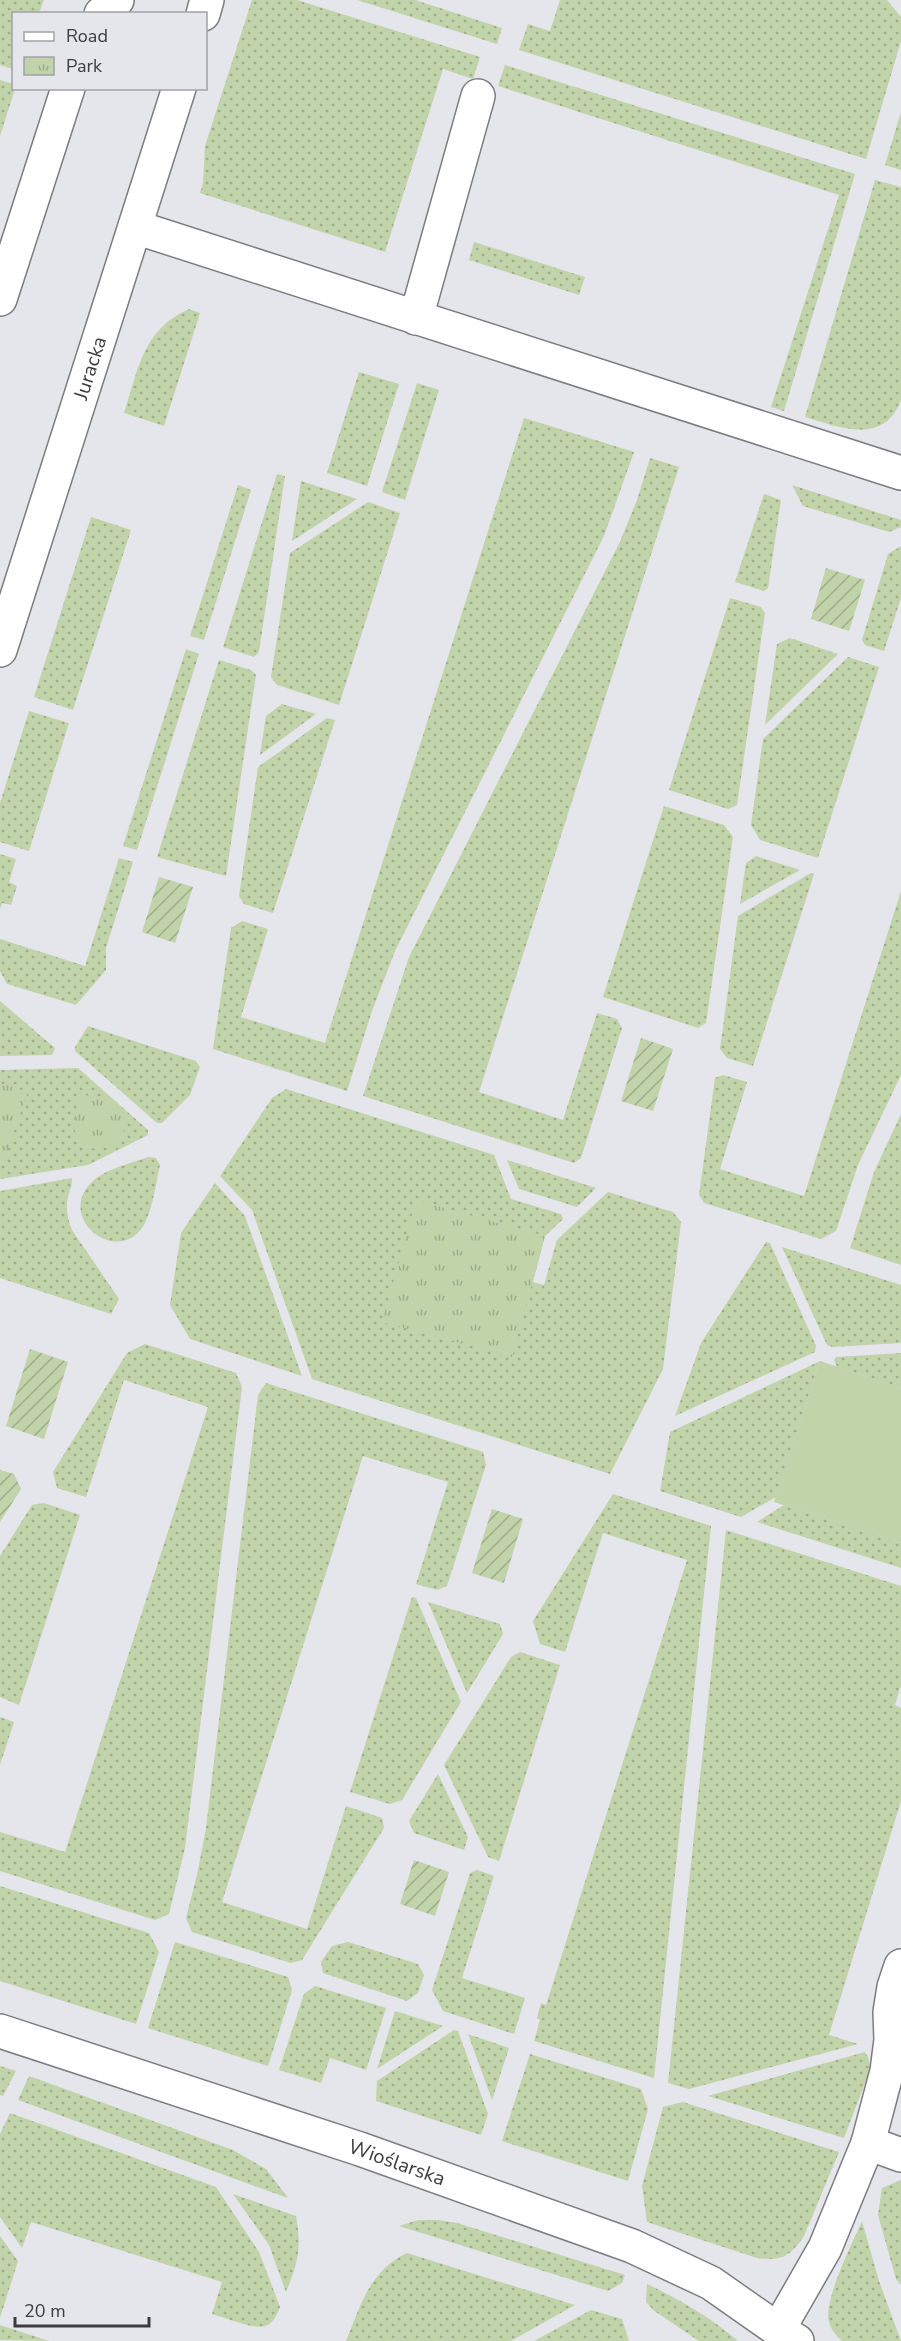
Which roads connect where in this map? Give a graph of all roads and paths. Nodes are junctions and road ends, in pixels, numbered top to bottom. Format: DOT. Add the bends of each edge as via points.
graph roads {
  1 [pos="117,0"];
  2 [pos="104,12"];
  3 [pos="67,90"];
  4 [pos="178,90"];
  5 [pos="478,96"];
  6 [pos="135,227"];
  7 [pos="0,299"];
  8 [pos="416,318"];
  9 [pos="901,473"];
  10 [pos="0,650"];
  11 [pos="901,1966"];
  12 [pos="896,2013"];
  13 [pos="0,2031"];
  14 [pos="868,2143"];
  15 [pos="901,2155"];
  16 [pos="786,2337"];
  1 -- 2 [label="street"];
  3 -- 7 [label="street"];
  4 -- 6 [label="street, Juracka"];
  5 -- 8 [label="street"];
  6 -- 8 [label="street"];
  6 -- 10 [label="street, Juracka"];
  8 -- 9 [label="street"];
  11 -- 12 [label="street" via="894,1988"];
  12 -- 14 [label="street" via="887,2071"];
  13 -- 16 [label="street, Wioślarska" via="360,2149 632,2246 711,2283"];
  14 -- 15 [label="street"];
  14 -- 16 [label="street"];
}
